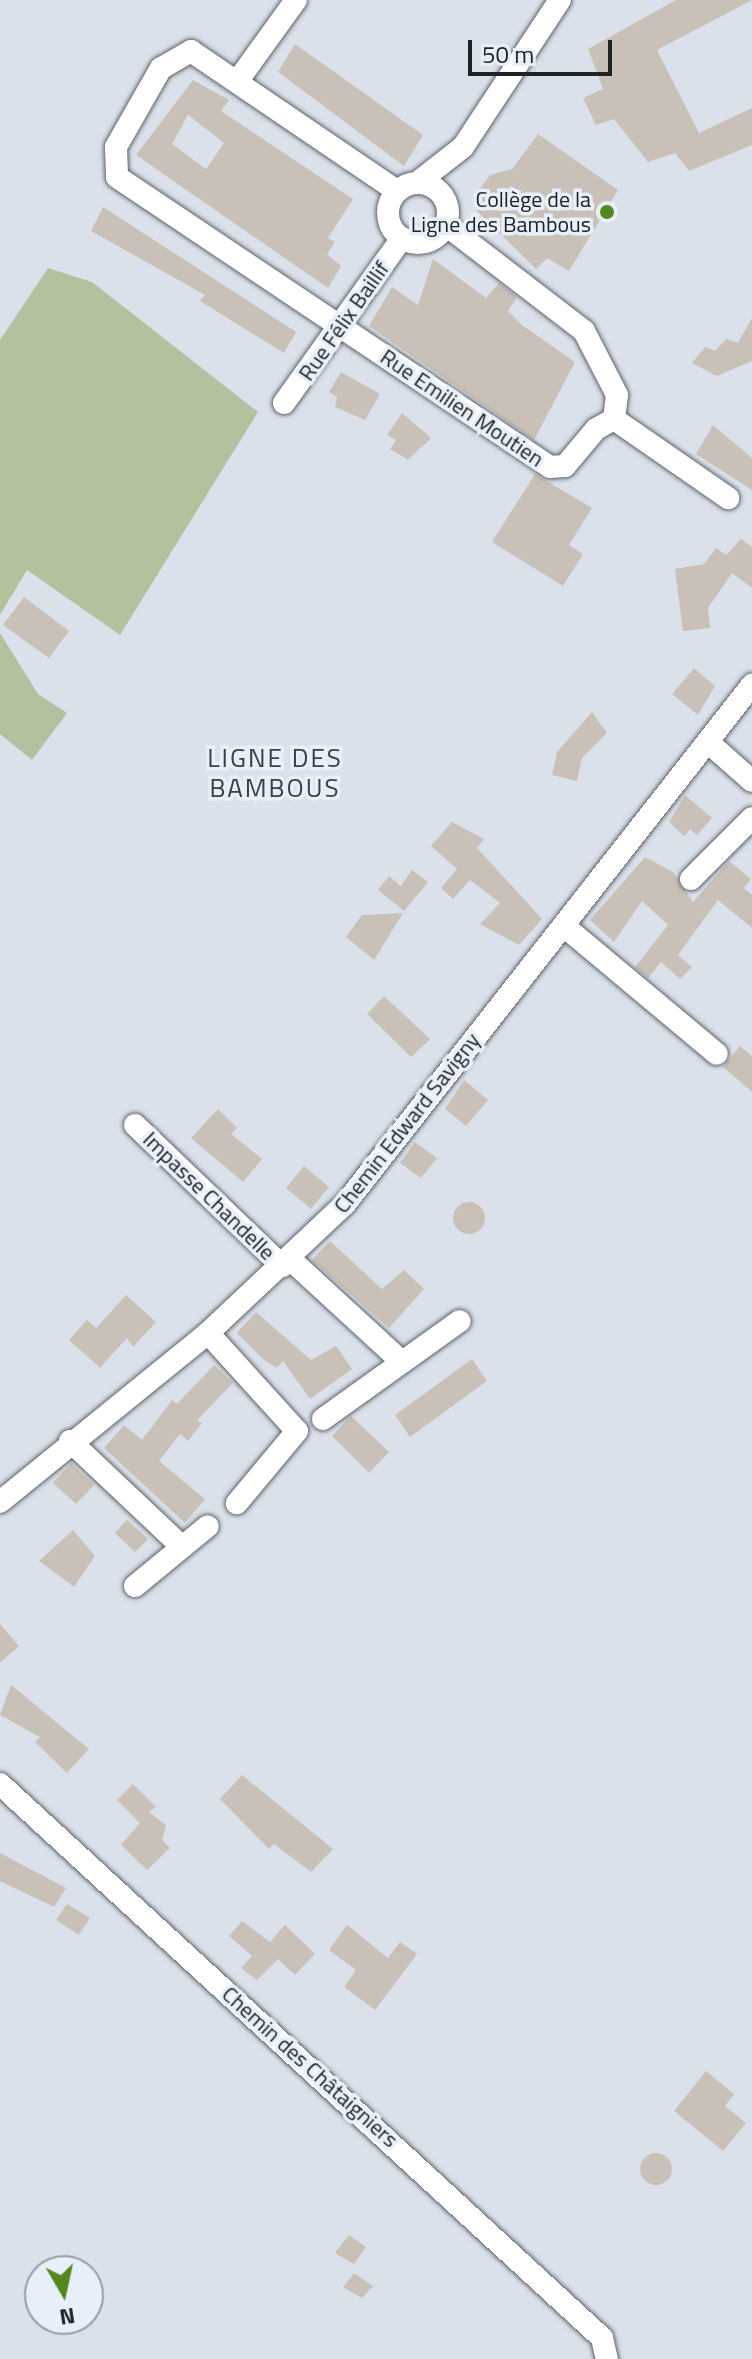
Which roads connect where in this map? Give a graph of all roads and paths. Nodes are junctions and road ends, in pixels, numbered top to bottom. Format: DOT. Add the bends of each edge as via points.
graph roads {
  1 [pos="296,0"];
  2 [pos="558,1"];
  3 [pos="239,79"];
  4 [pos="459,152"];
  5 [pos="407,187"];
  6 [pos="445,199"];
  7 [pos="446,225"];
  8 [pos="402,238"];
  9 [pos="342,327"];
  10 [pos="284,403"];
  11 [pos="614,419"];
  12 [pos="728,498"];
  13 [pos="752,685"];
  14 [pos="709,743"];
  15 [pos="752,781"];
  16 [pos="752,818"];
  17 [pos="691,879"];
  18 [pos="564,926"];
  19 [pos="717,1054"];
  20 [pos="135,1125"];
  21 [pos="286,1263"];
  22 [pos="460,1321"];
  23 [pos="208,1333"];
  24 [pos="402,1362"];
  25 [pos="323,1419"];
  26 [pos="70,1441"];
  27 [pos="0,1502"];
  28 [pos="237,1503"];
  29 [pos="208,1526"];
  30 [pos="182,1547"];
  31 [pos="135,1586"];
  32 [pos="0,1784"];
  33 [pos="607,2359"];
  1 -- 3 [label="street"];
  2 -- 4 [label="street"];
  3 -- 5 [label="street"];
  3 -- 9 [label="street" via="191,51 161,68 116,147 117,177"];
  4 -- 5 [label="street"];
  4 -- 6 [label="street"];
  5 -- 6 [label="street"];
  5 -- 8 [label="street" via="388,216"];
  6 -- 7 [label="street"];
  7 -- 8 [label="street" via="429,240"];
  7 -- 11 [label="street" via="584,331 617,395"];
  8 -- 9 [label="street, Rue Félix Baillif"];
  9 -- 10 [label="street, Rue Félix Baillif"];
  9 -- 11 [label="street, Rue Emilien Moutien" via="557,470"];
  11 -- 12 [label="street"];
  13 -- 14 [label="street, Chemin Edward Savigny"];
  14 -- 15 [label="street"];
  14 -- 18 [label="street, Chemin Edward Savigny"];
  16 -- 17 [label="street"];
  18 -- 19 [label="street"];
  18 -- 21 [label="street, Chemin Edward Savigny" via="345,1204"];
  20 -- 21 [label="street, Impasse Chandelle"];
  21 -- 23 [label="street, Chemin Edward Savigny"];
  21 -- 24 [label="street, Impasse Chandelle"];
  22 -- 24 [label="street"];
  23 -- 26 [label="street, Chemin Edward Savigny"];
  23 -- 28 [label="street" via="297,1431"];
  24 -- 25 [label="street"];
  26 -- 27 [label="street, Chemin Edward Savigny"];
  26 -- 30 [label="street"];
  29 -- 30 [label="street"];
  30 -- 31 [label="street"];
  32 -- 33 [label="street, Chemin des Châtaigniers" via="602,2338"];
}
